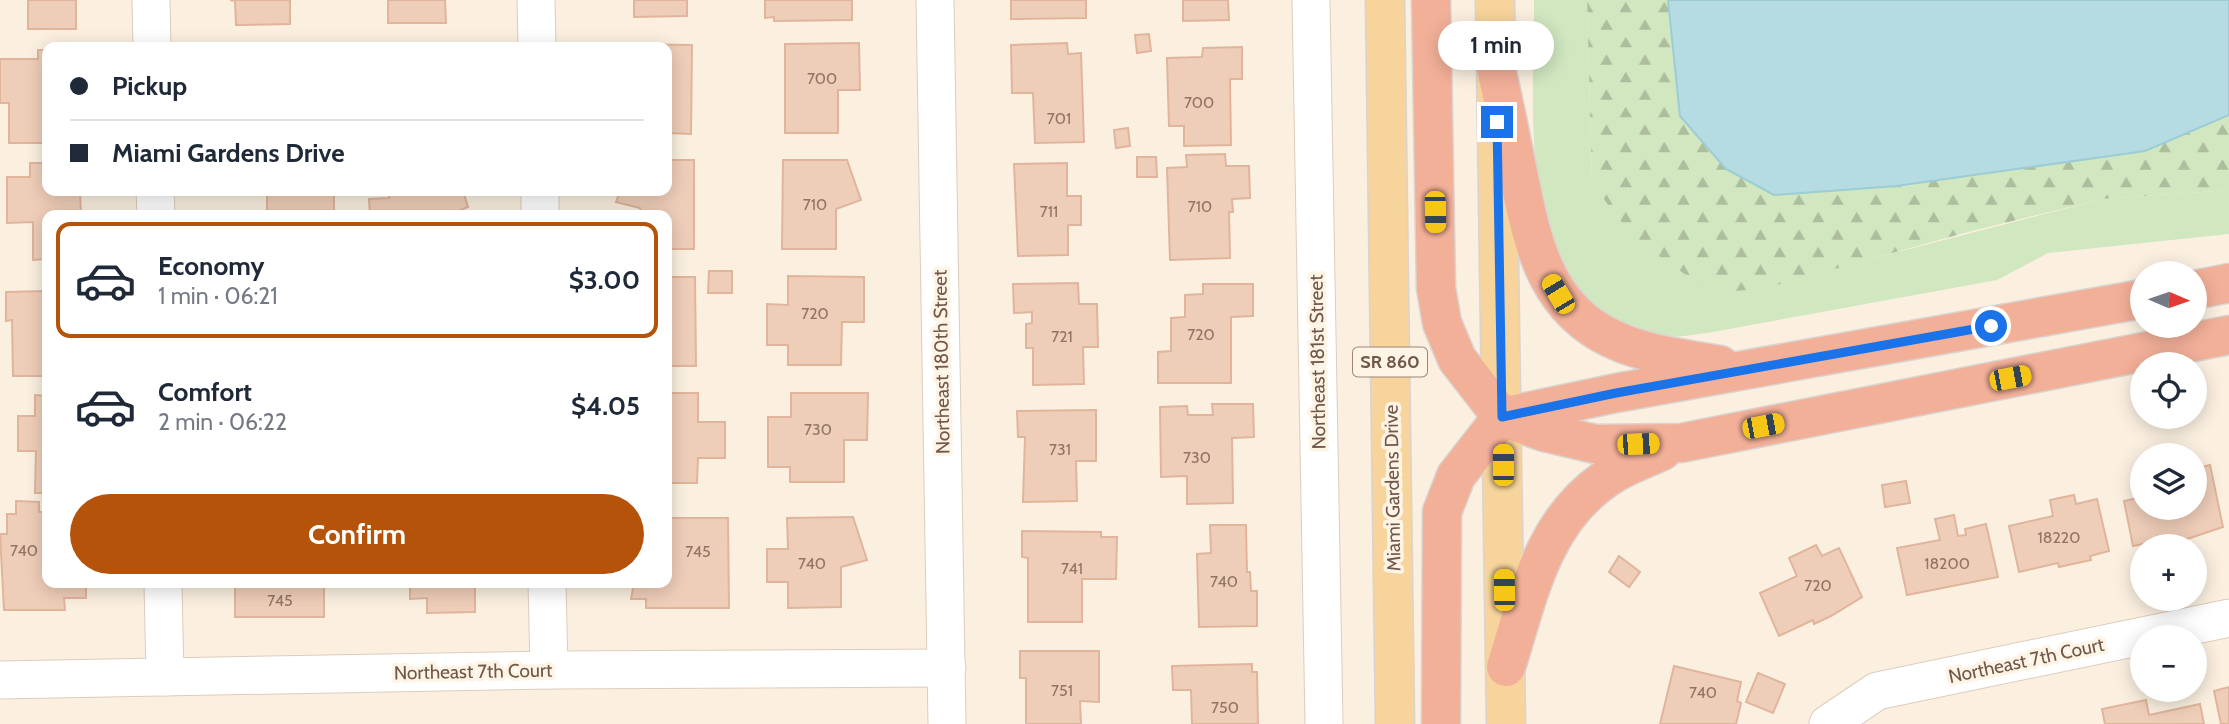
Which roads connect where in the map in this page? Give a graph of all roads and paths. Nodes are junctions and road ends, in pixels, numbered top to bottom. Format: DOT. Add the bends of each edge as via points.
graph roads {
  1 [pos="151,0"];
  2 [pos="536,0"];
  3 [pos="935,0"];
  4 [pos="1311,0"];
  5 [pos="1385,0"];
  6 [pos="1431,0"];
  7 [pos="1495,0"];
  8 [pos="152,42"];
  9 [pos="537,42"];
  10 [pos="1496,68"];
  11 [pos="2229,283"];
  12 [pos="2207,287"];
  13 [pos="2130,301"];
  14 [pos="2229,335"];
  15 [pos="1746,370"];
  16 [pos="1502,417"];
  17 [pos="1681,443"];
  18 [pos="163,588"];
  19 [pos="547,588"];
  20 [pos="2229,618"];
  21 [pos="1506,667"];
  22 [pos="947,668"];
  23 [pos="549,670"];
  24 [pos="165,677"];
  25 [pos="0,680"];
  26 [pos="1829,722"];
  27 [pos="947,724"];
  28 [pos="1324,724"];
  29 [pos="1395,724"];
  30 [pos="1441,724"];
  31 [pos="1506,724"];
  1 -- 8 [label="street"];
  2 -- 9 [label="street"];
  3 -- 22 [label="street, Northeast 180th Street"];
  4 -- 28 [label="street, Northeast 181st Street"];
  5 -- 29 [label="main road, Miami Gardens Drive / SR 860"];
  6 -- 16 [label="highway" via="1438,307 1457,359"];
  7 -- 10 [label="main road"];
  10 -- 15 [label="highway" via="1535,249 1558,294 1589,326 1627,345"];
  10 -- 16 [label="main road"];
  11 -- 12 [label="highway"];
  13 -- 15 [label="highway"];
  14 -- 17 [label="highway"];
  15 -- 16 [label="highway"];
  16 -- 17 [label="highway" via="1595,444"];
  16 -- 21 [label="main road"];
  16 -- 30 [label="highway" via="1455,477 1443,512"];
  17 -- 21 [label="highway" via="1605,479 1569,512 1543,553"];
  18 -- 24 [label="street"];
  19 -- 23 [label="street"];
  20 -- 26 [label="street, Northeast 7th Court" via="1877,691"];
  21 -- 31 [label="main road"];
  22 -- 23 [label="street, Northeast 7th Court"];
  22 -- 27 [label="street, Northeast 180th Street"];
  23 -- 24 [label="street, Northeast 7th Court"];
  24 -- 25 [label="street, Northeast 7th Court"];
}
